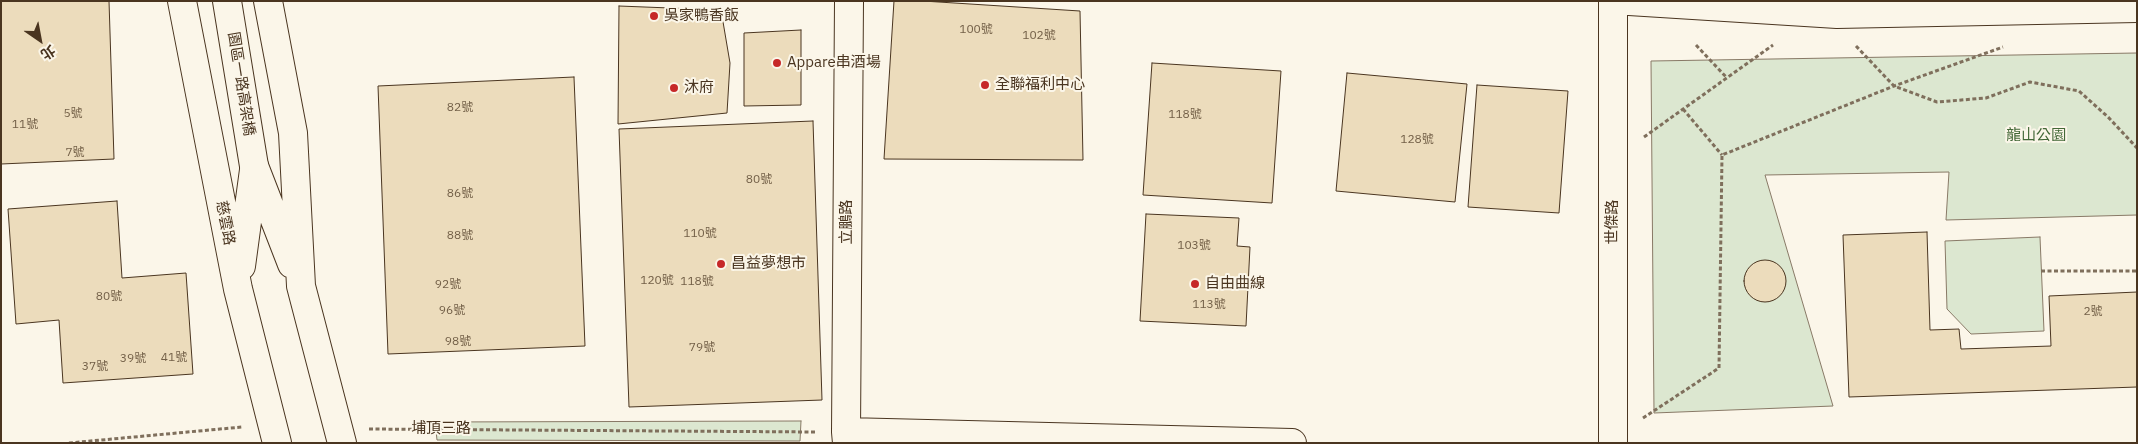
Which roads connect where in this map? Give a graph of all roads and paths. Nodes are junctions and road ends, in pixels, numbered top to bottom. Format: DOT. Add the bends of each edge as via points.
graph roads {
  1 [pos="182,1"];
  2 [pos="227,1"];
  3 [pos="268,1"];
  4 [pos="849,1"];
  5 [pos="1613,1"];
  6 [pos="1629,1"];
  7 [pos="1837,7"];
  8 [pos="2137,8"];
  9 [pos="1696,45"];
  10 [pos="1773,46"];
  11 [pos="1856,46"];
  12 [pos="2003,47"];
  13 [pos="1728,78"];
  14 [pos="1894,86"];
  15 [pos="1683,109"];
  16 [pos="1639,140"];
  17 [pos="2137,148"];
  18 [pos="1722,155"];
  19 [pos="254,166"];
  20 [pos="2041,271"];
  21 [pos="2137,271"];
  22 [pos="301,286"];
  23 [pos="238,289"];
  24 [pos="1642,419"];
  25 [pos="274,433"];
  26 [pos="340,436"];
  27 [pos="847,437"];
  28 [pos="69,443"];
  29 [pos="1292,443"];
  30 [pos="1613,443"];
  1 -- 23 [label="street, 慈雲路"];
  2 -- 19 [label="street, 園區一路高架橋"];
  3 -- 22 [label="street" via="292,133"];
  4 -- 27 [label="street, 立鵬路"];
  5 -- 30 [label="street, 世傑路"];
  6 -- 7 [label="street"];
  7 -- 8 [label="street"];
  9 -- 13 [label="path"];
  10 -- 13 [label="path"];
  11 -- 14 [label="path"];
  12 -- 14 [label="path"];
  13 -- 15 [label="path"];
  14 -- 17 [label="path" via="1937,102 1986,98 2030,82 2078,91"];
  14 -- 18 [label="path"];
  15 -- 16 [label="path"];
  15 -- 18 [label="path"];
  18 -- 24 [label="path" via="1718,368"];
  19 -- 22 [label="street"];
  19 -- 23 [label="street"];
  20 -- 21 [label="path"];
  22 -- 26 [label="street"];
  23 -- 25 [label="street, 慈雲路"];
  25 -- 28 [label="path"];
  26 -- 27 [label="path, 埔頂三路"];
  27 -- 29 [label="street"];
}
